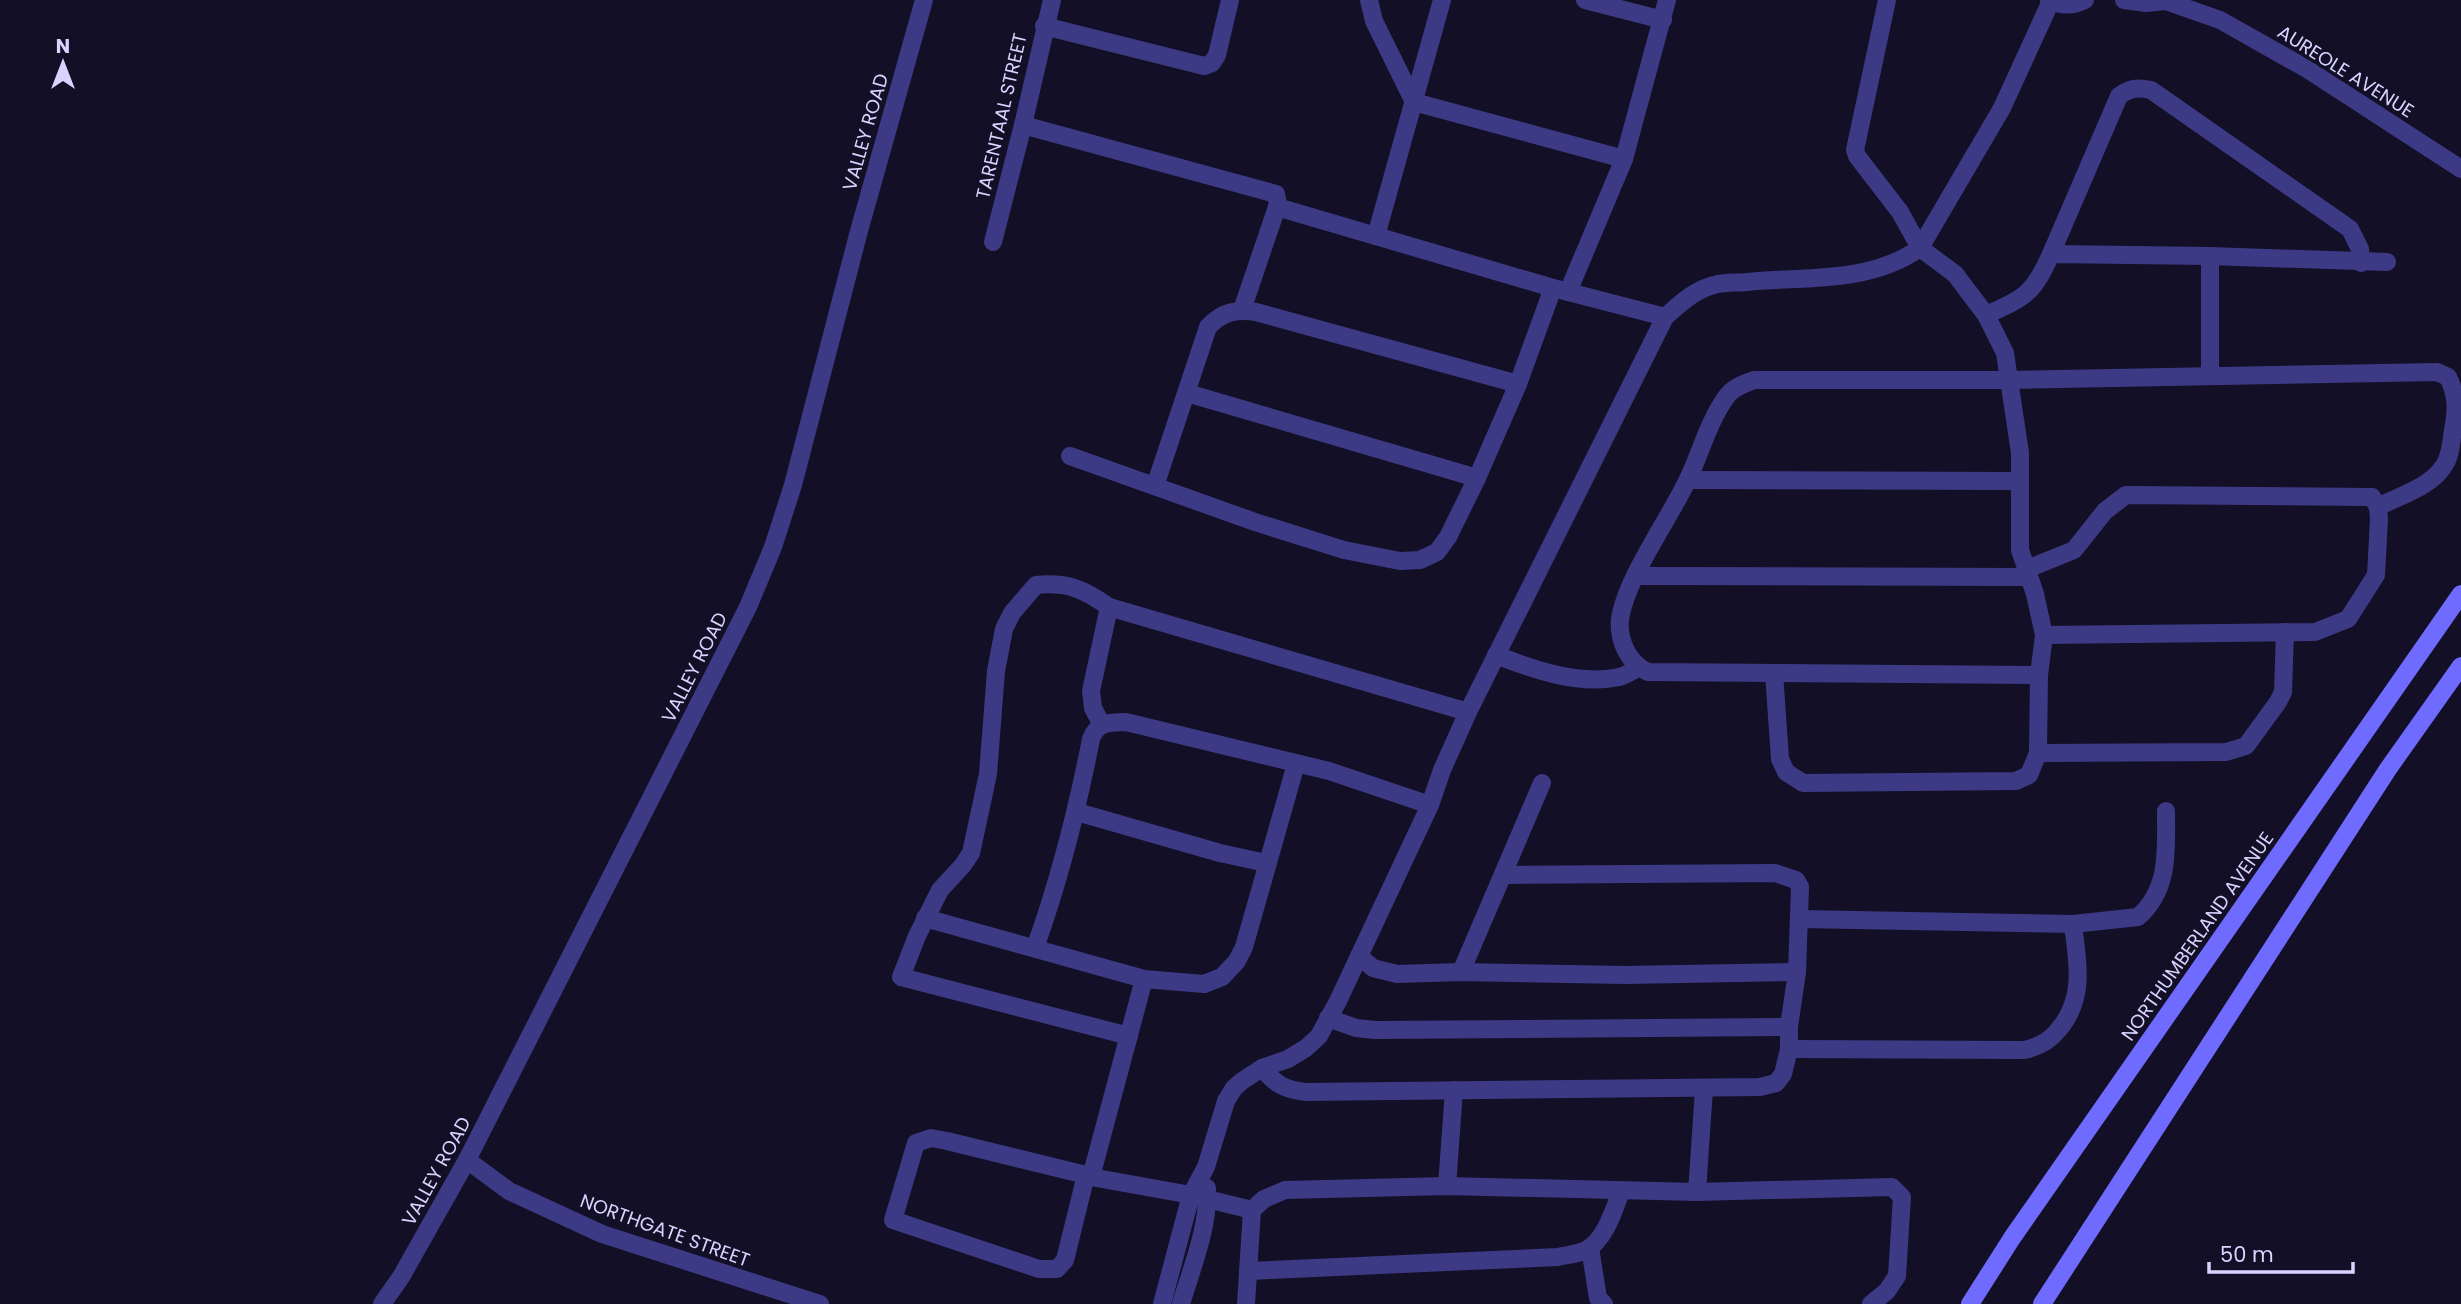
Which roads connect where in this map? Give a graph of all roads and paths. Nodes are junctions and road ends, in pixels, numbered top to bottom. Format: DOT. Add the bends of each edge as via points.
graph roads {
  1 [pos="924,0"];
  2 [pos="1052,0"];
  3 [pos="1230,0"];
  4 [pos="1369,0"];
  5 [pos="1442,0"];
  6 [pos="1585,0"];
  7 [pos="1667,0"];
  8 [pos="1886,0"];
  9 [pos="2085,0"];
  10 [pos="2123,0"];
  11 [pos="2050,1"];
  12 [pos="2164,1"];
  13 [pos="1663,20"];
  14 [pos="1044,26"];
  15 [pos="1414,102"];
  16 [pos="1023,125"];
  17 [pos="1624,159"];
  18 [pos="2461,169"];
  19 [pos="1277,207"];
  20 [pos="1376,236"];
  21 [pos="993,242"];
  22 [pos="1920,248"];
  23 [pos="2051,254"];
  24 [pos="2210,256"];
  25 [pos="2387,262"];
  26 [pos="2361,263"];
  27 [pos="1561,290"];
  28 [pos="1242,310"];
  29 [pos="1986,315"];
  30 [pos="1665,317"];
  31 [pos="2210,376"];
  32 [pos="2011,380"];
  33 [pos="1518,384"];
  34 [pos="1187,393"];
  35 [pos="1070,456"];
  36 [pos="1477,478"];
  37 [pos="1688,480"];
  38 [pos="2020,481"];
  39 [pos="1155,486"];
  40 [pos="2378,507"];
  41 [pos="2028,573"];
  42 [pos="1636,576"];
  43 [pos="2461,594"];
  44 [pos="1109,607"];
  45 [pos="2285,632"];
  46 [pos="2044,635"];
  47 [pos="1496,655"];
  48 [pos="2461,666"];
  49 [pos="1638,668"];
  50 [pos="1774,673"];
  51 [pos="2039,675"];
  52 [pos="1468,712"];
  53 [pos="1102,725"];
  54 [pos="2038,753"];
  55 [pos="1296,764"];
  56 [pos="1542,783"];
  57 [pos="1430,805"];
  58 [pos="2165,811"];
  59 [pos="1077,812"];
  60 [pos="1266,863"];
  61 [pos="1504,875"];
  62 [pos="925,918"];
  63 [pos="1799,919"];
  64 [pos="2073,924"];
  65 [pos="1035,948"];
  66 [pos="1359,956"];
  67 [pos="1461,972"];
  68 [pos="1797,972"];
  69 [pos="1144,979"];
  70 [pos="1328,1018"];
  71 [pos="1789,1027"];
  72 [pos="1129,1037"];
  73 [pos="1789,1049"];
  74 [pos="1262,1068"];
  75 [pos="1704,1089"];
  76 [pos="1454,1090"];
  77 [pos="467,1160"];
  78 [pos="1088,1176"];
  79 [pos="1447,1186"];
  80 [pos="1621,1191"];
  81 [pos="1697,1192"];
  82 [pos="1199,1197"];
  83 [pos="1252,1210"];
  84 [pos="1590,1248"];
  85 [pos="1248,1271"];
  86 [pos="382,1304"];
  87 [pos="820,1304"];
  88 [pos="1163,1304"];
  89 [pos="1181,1304"];
  90 [pos="1246,1304"];
  91 [pos="1604,1304"];
  92 [pos="1871,1304"];
  93 [pos="1970,1304"];
  94 [pos="2042,1304"];
  1 -- 77 [label="street, VALLEY ROAD" via="773,547 736,631"];
  2 -- 14 [label="street, TARENTAAL STREET"];
  3 -- 14 [label="street" via="1217,55 1203,66"];
  4 -- 15 [label="street" via="1374,21"];
  5 -- 15 [label="street"];
  6 -- 13 [label="street"];
  7 -- 13 [label="street"];
  8 -- 22 [label="street" via="1855,150"];
  9 -- 11 [label="street" via="2072,5"];
  10 -- 12 [label="street, AUREOLE AVENUE"];
  11 -- 22 [label="street" via="2002,108"];
  12 -- 18 [label="street, AUREOLE AVENUE" via="2220,20 2306,69"];
  13 -- 17 [label="street"];
  14 -- 16 [label="street, TARENTAAL STREET"];
  15 -- 17 [label="street"];
  15 -- 20 [label="street"];
  16 -- 19 [label="street" via="1276,194"];
  16 -- 21 [label="street, TARENTAAL STREET"];
  17 -- 27 [label="street"];
  19 -- 20 [label="street"];
  19 -- 28 [label="street"];
  20 -- 27 [label="street"];
  22 -- 29 [label="street" via="1955,274"];
  22 -- 30 [label="street" via="1905,260 1847,277 1714,285 1695,292"];
  23 -- 24 [label="street"];
  23 -- 26 [label="street" via="2119,96 2138,88 2151,90 2350,229"];
  23 -- 29 [label="street" via="2038,283 2017,301"];
  24 -- 26 [label="street"];
  24 -- 31 [label="street"];
  25 -- 26 [label="street"];
  27 -- 30 [label="street"];
  27 -- 33 [label="street"];
  28 -- 33 [label="street"];
  28 -- 34 [label="street" via="1225,313 1208,327"];
  29 -- 32 [label="street" via="2005,353"];
  30 -- 47 [label="street"];
  31 -- 32 [label="street"];
  31 -- 40 [label="street" via="2437,372 2448,377 2457,410 2443,468 2422,485"];
  32 -- 37 [label="street" via="1754,380 1729,393 1719,407"];
  32 -- 38 [label="street"];
  33 -- 36 [label="street"];
  34 -- 36 [label="street"];
  34 -- 39 [label="street"];
  35 -- 39 [label="street"];
  36 -- 39 [label="street" via="1437,552 1420,560 1400,561 1344,550"];
  37 -- 38 [label="street"];
  37 -- 42 [label="street"];
  38 -- 41 [label="street" via="2020,550"];
  40 -- 41 [label="street" via="2372,497 2126,495 2105,511 2074,550"];
  40 -- 45 [label="street" via="2376,575 2348,619 2315,632"];
  41 -- 42 [label="street"];
  41 -- 46 [label="street"];
  42 -- 49 [label="street" via="1620,619 1620,638"];
  43 -- 93 [label="main road, NORTHUMBERLAND AVENUE"];
  44 -- 52 [label="street"];
  44 -- 53 [label="street" via="1091,691"];
  44 -- 62 [label="street" via="1093,595 1056,583 1036,585 1012,613 996,671 988,774 975,841 963,866 940,890"];
  45 -- 46 [label="street"];
  45 -- 54 [label="street" via="2283,692 2246,746 2227,751"];
  46 -- 51 [label="street"];
  47 -- 49 [label="street" via="1538,672 1588,678 1620,677"];
  47 -- 52 [label="street"];
  48 -- 94 [label="main road" via="2388,769"];
  49 -- 50 [label="street" via="1648,672"];
  50 -- 51 [label="street"];
  50 -- 54 [label="street" via="1780,759 1786,772 1804,783 2016,781 2029,775"];
  51 -- 54 [label="street"];
  52 -- 57 [label="street"];
  53 -- 55 [label="street" via="1126,722"];
  53 -- 59 [label="street" via="1091,738"];
  55 -- 57 [label="street"];
  55 -- 60 [label="street"];
  56 -- 61 [label="street"];
  57 -- 66 [label="street"];
  58 -- 64 [label="street" via="2164,874 2145,911 2112,922"];
  59 -- 60 [label="street"];
  59 -- 65 [label="street"];
  60 -- 69 [label="street" via="1244,947 1222,977 1204,984"];
  61 -- 63 [label="street" via="1775,873 1796,880 1800,887"];
  61 -- 67 [label="street"];
  62 -- 65 [label="street"];
  62 -- 72 [label="street" via="901,977"];
  63 -- 64 [label="street"];
  63 -- 68 [label="street"];
  64 -- 73 [label="street" via="2077,995 2070,1014 2043,1046 2024,1050"];
  65 -- 69 [label="street"];
  66 -- 67 [label="street" via="1383,972"];
  66 -- 70 [label="street"];
  67 -- 68 [label="street"];
  68 -- 71 [label="street"];
  69 -- 72 [label="street"];
  70 -- 71 [label="street" via="1375,1030"];
  70 -- 74 [label="street" via="1307,1048"];
  71 -- 73 [label="street"];
  72 -- 78 [label="street"];
  73 -- 75 [label="street" via="1776,1083"];
  74 -- 76 [label="street" via="1275,1083 1297,1091"];
  74 -- 82 [label="street" via="1234,1088 1226,1101"];
  75 -- 76 [label="street"];
  75 -- 81 [label="street"];
  76 -- 79 [label="street"];
  77 -- 86 [label="street, VALLEY ROAD"];
  77 -- 87 [label="street, NORTHGATE STREET" via="509,1191 602,1234"];
  78 -- 78 [label="street" via="922,1139 912,1153 893,1220 1038,1269 1057,1269 1065,1260"];
  78 -- 82 [label="street"];
  79 -- 80 [label="street"];
  79 -- 83 [label="street" via="1285,1190"];
  80 -- 81 [label="street"];
  80 -- 84 [label="street" via="1611,1219"];
  81 -- 92 [label="street" via="1892,1188 1902,1197 1897,1276"];
  82 -- 83 [label="street"];
  82 -- 88 [label="street"];
  82 -- 89 [label="street" via="1199,1246"];
  83 -- 85 [label="street"];
  84 -- 85 [label="street" via="1558,1257"];
  84 -- 91 [label="street" via="1598,1298"];
  85 -- 90 [label="street"];
}
